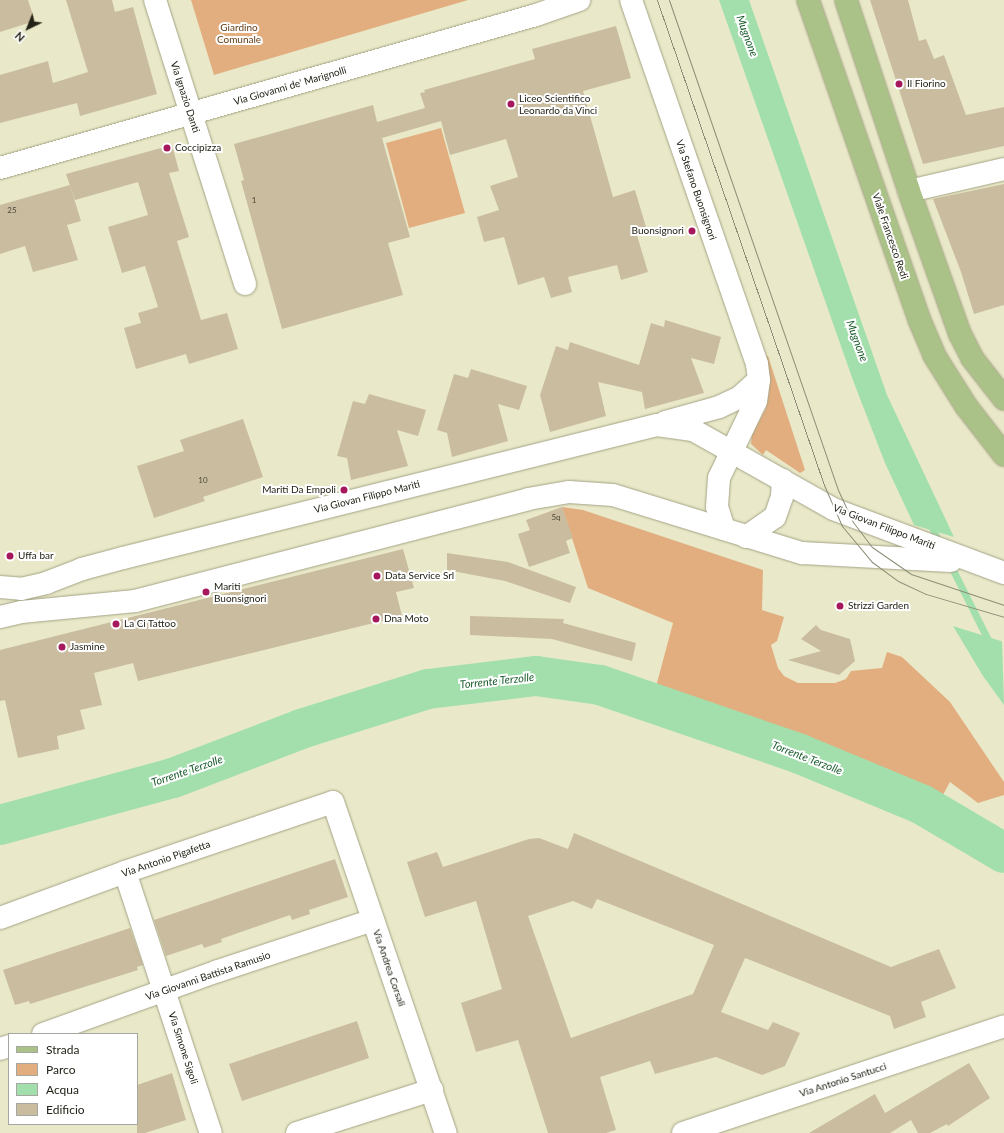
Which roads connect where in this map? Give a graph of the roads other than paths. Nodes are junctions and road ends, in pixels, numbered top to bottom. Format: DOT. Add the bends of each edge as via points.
graph roads {
  1 [pos="154,0"];
  2 [pos="579,0"];
  3 [pos="631,0"];
  4 [pos="808,0"];
  5 [pos="846,0"];
  6 [pos="190,114"];
  7 [pos="0,168"];
  8 [pos="1004,169"];
  9 [pos="909,191"];
  10 [pos="245,284"];
  11 [pos="759,380"];
  12 [pos="1004,399"];
  13 [pos="656,424"];
  14 [pos="731,451"];
  15 [pos="1004,455"];
  16 [pos="783,480"];
  17 [pos="724,529"];
  18 [pos="746,537"];
  19 [pos="976,564"];
  20 [pos="1004,573"];
  21 [pos="0,587"];
  22 [pos="0,617"];
  23 [pos="333,802"];
  24 [pos="125,872"];
  25 [pos="0,918"];
  26 [pos="373,920"];
  27 [pos="164,991"];
  28 [pos="1004,1026"];
  29 [pos="46,1033"];
  30 [pos="432,1090"];
  31 [pos="211,1133"];
  32 [pos="297,1133"];
  33 [pos="446,1133"];
  34 [pos="683,1133"];
  1 -- 6 [label="street, Via Ignazio Danti"];
  2 -- 6 [label="street, Via Giovanni de' Marignolli" via="536,15"];
  3 -- 11 [label="street, Via Stefano Buonsignori" via="757,364"];
  4 -- 15 [label="main road, Viale Francesco Redi" via="919,320 934,355 966,406"];
  5 -- 9 [label="main road"];
  6 -- 7 [label="street, Via Giovanni de' Marignolli"];
  6 -- 10 [label="street, Via Ignazio Danti"];
  8 -- 9 [label="street"];
  9 -- 12 [label="main road" via="965,346"];
  11 -- 13 [label="street" via="740,397 720,407"];
  11 -- 14 [label="street, Via Stefano Buonsignori" via="756,401"];
  13 -- 14 [label="street, Via Giovan Filippo Mariti" via="693,430"];
  13 -- 21 [label="street, Via Giovan Filippo Mariti" via="82,568 46,583 20,589"];
  14 -- 16 [label="street, Via Giovan Filippo Mariti"];
  14 -- 17 [label="street" via="724,463 718,489 718,515"];
  16 -- 18 [label="street" via="782,497 775,517"];
  16 -- 19 [label="street, Via Giovan Filippo Mariti" via="834,509"];
  17 -- 18 [label="street, Via Giovan Filippo Mariti"];
  17 -- 22 [label="street, Via Giovan Filippo Mariti" via="613,495 569,492 521,501 135,601 20,612"];
  18 -- 19 [label="street, Via Giovan Filippo Mariti" via="808,554 868,558 910,557"];
  19 -- 20 [label="street, Via Giovan Filippo Mariti"];
  23 -- 24 [label="street, Via Antonio Pigafetta"];
  23 -- 26 [label="street, Via Andrea Corsali"];
  24 -- 25 [label="street, Via Antonio Pigafetta"];
  24 -- 27 [label="street, Via Simone Sigoli"];
  26 -- 27 [label="street, Via Giovanni Battista Ramusio"];
  26 -- 30 [label="street, Via Andrea Corsali"];
  27 -- 29 [label="street, Via Giovanni Battista Ramusio"];
  27 -- 31 [label="street, Via Simone Sigoli"];
  28 -- 34 [label="street, Via Antonio Santucci"];
  30 -- 32 [label="street"];
  30 -- 33 [label="street, Via Andrea Corsali"];
}
